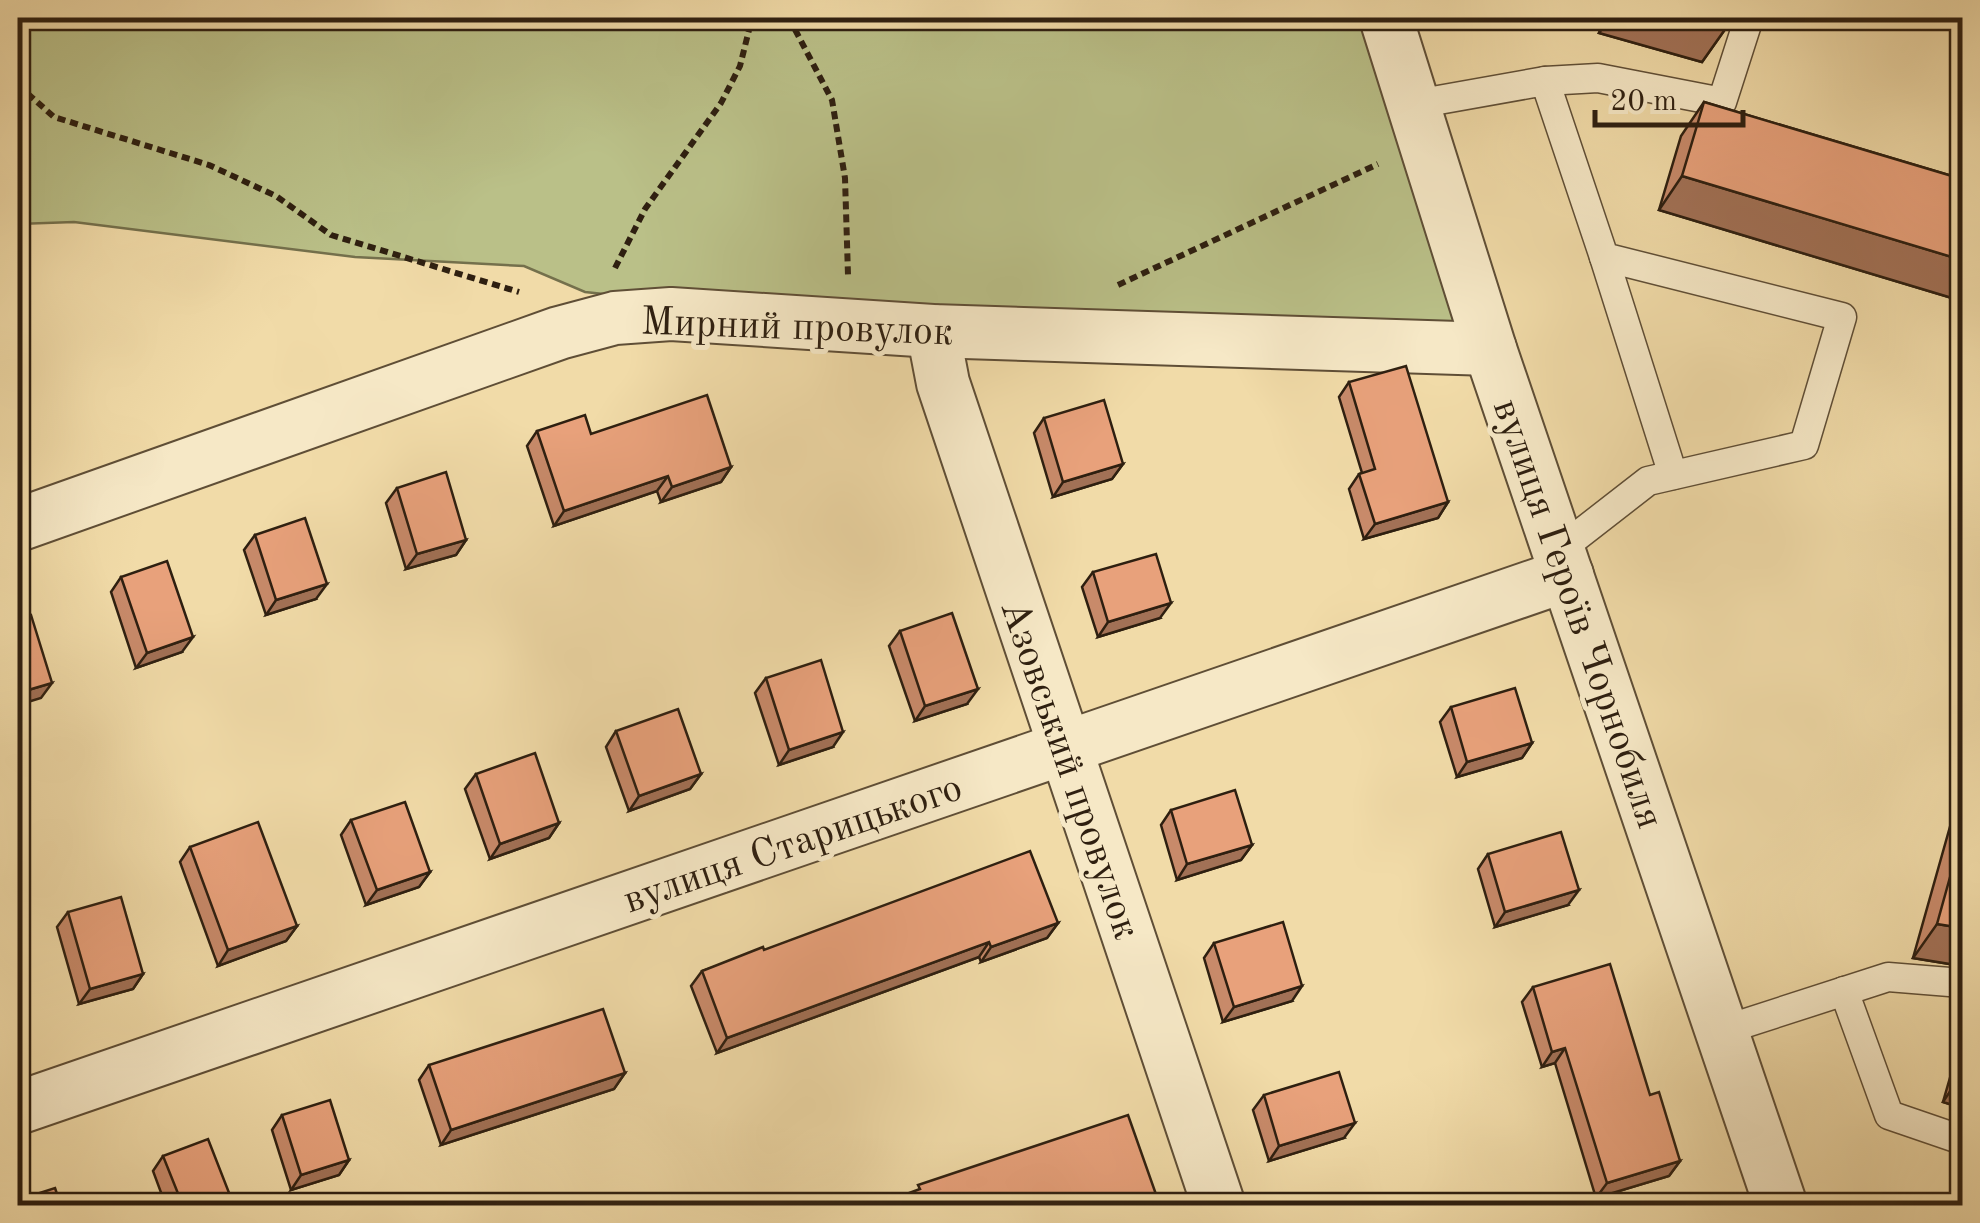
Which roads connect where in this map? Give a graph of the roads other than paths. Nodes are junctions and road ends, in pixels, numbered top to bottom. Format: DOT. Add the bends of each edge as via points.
graph roads {
  1 [pos="1386,18"];
  2 [pos="1749,18"];
  3 [pos="1544,81"];
  4 [pos="1421,123"];
  5 [pos="1604,257"];
  6 [pos="934,331"];
  7 [pos="1490,349"];
  8 [pos="1673,475"];
  9 [pos="18,525"];
  10 [pos="1563,563"];
  11 [pos="1064,748"];
  12 [pos="1962,984"];
  13 [pos="1844,991"];
  14 [pos="1722,1031"];
  15 [pos="18,1108"];
  16 [pos="1962,1140"];
  17 [pos="1219,1206"];
  18 [pos="1781,1206"];
  1 -- 4 [label="street, вулиця Героїв Чорнобиля"];
  2 -- 3 [label="lane" via="1722,102 1598,78"];
  3 -- 4 [label="lane"];
  3 -- 5 [label="lane"];
  4 -- 7 [label="street, вулиця Героїв Чорнобиля"];
  5 -- 8 [label="lane"];
  5 -- 8 [label="lane" via="1842,317 1804,445"];
  6 -- 7 [label="street, Мирний провулок"];
  6 -- 9 [label="street, Мирний провулок" via="671,314 615,318"];
  6 -- 11 [label="street, Азовський провулок" via="943,383"];
  7 -- 10 [label="street, вулиця Героїв Чорнобиля"];
  8 -- 10 [label="lane" via="1648,481"];
  10 -- 11 [label="street, вулиця Старицького"];
  10 -- 14 [label="street, вулиця Героїв Чорнобиля"];
  11 -- 15 [label="street, вулиця Старицького"];
  11 -- 17 [label="street, Азовський провулок"];
  12 -- 13 [label="lane" via="1888,977"];
  13 -- 14 [label="lane"];
  13 -- 16 [label="lane" via="1889,1114"];
  14 -- 18 [label="street, вулиця Героїв Чорнобиля"];
}
